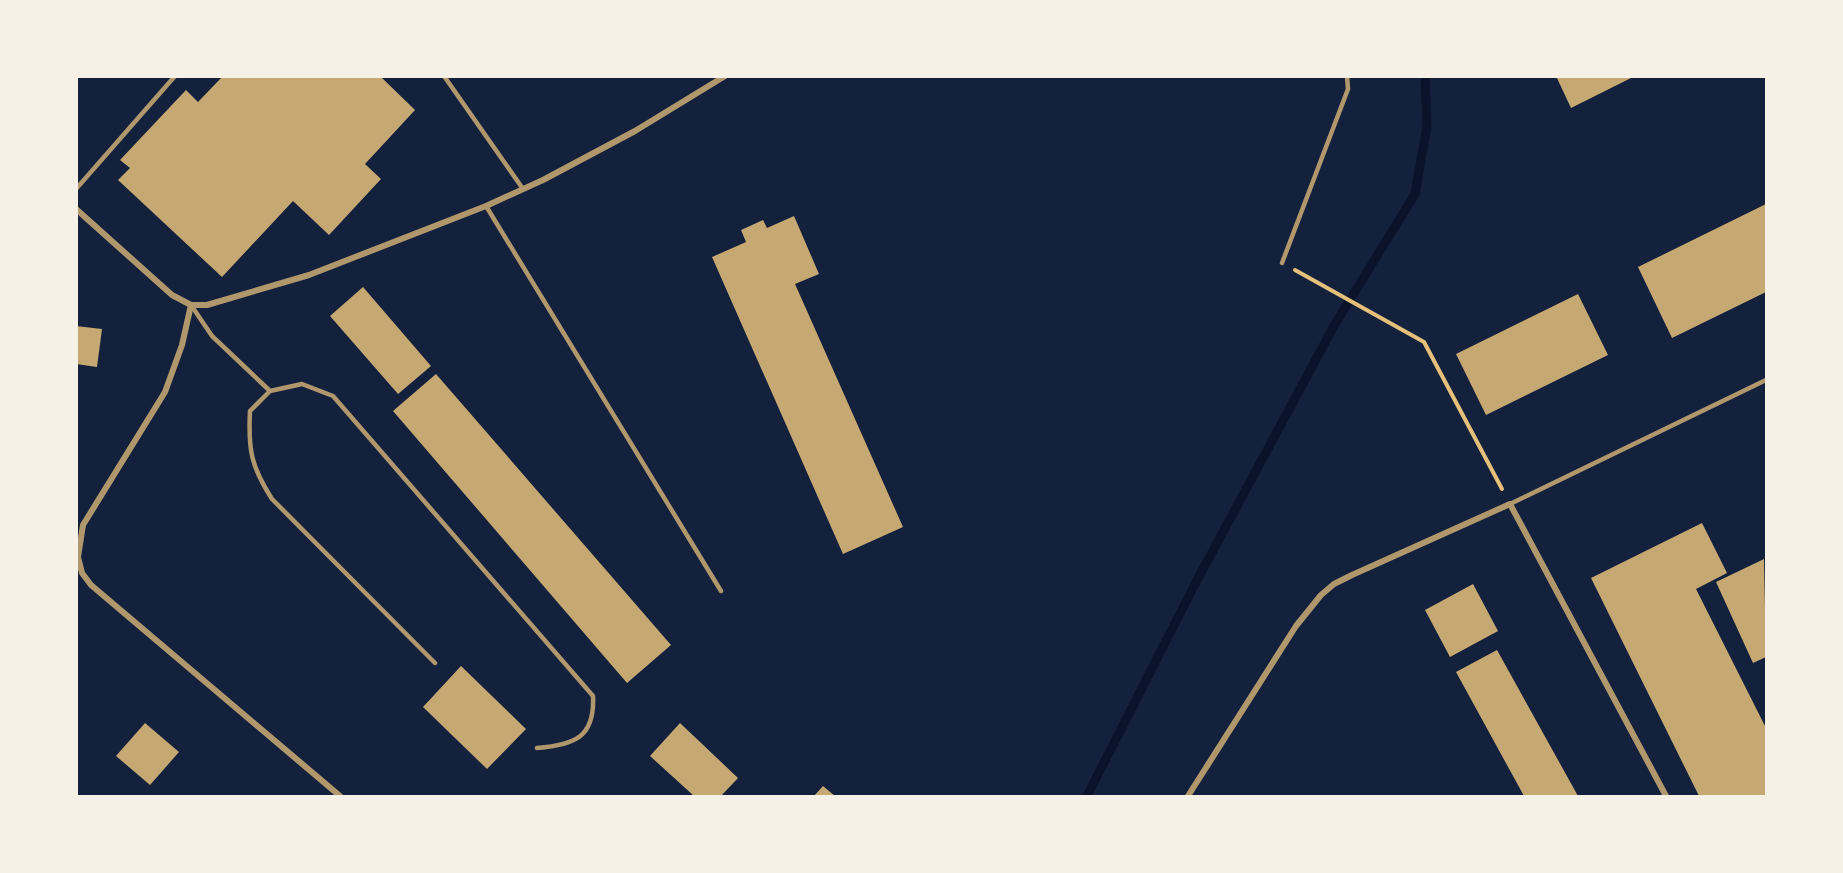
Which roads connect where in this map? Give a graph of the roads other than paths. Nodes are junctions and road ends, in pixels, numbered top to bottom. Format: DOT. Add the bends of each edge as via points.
graph roads {
  1 [pos="175,76"];
  2 [pos="444,76"];
  3 [pos="725,76"];
  4 [pos="1347,76"];
  5 [pos="76,189"];
  6 [pos="523,189"];
  7 [pos="486,206"];
  8 [pos="76,209"];
  9 [pos="1282,263"];
  10 [pos="191,305"];
  11 [pos="1767,380"];
  12 [pos="270,391"];
  13 [pos="1510,504"];
  14 [pos="721,591"];
  15 [pos="435,663"];
  16 [pos="537,748"];
  17 [pos="340,796"];
  18 [pos="1188,796"];
  19 [pos="1666,796"];
  1 -- 5 [label="lane"];
  2 -- 6 [label="lane"];
  3 -- 6 [label="street" via="635,131"];
  4 -- 9 [label="lane" via="1348,89"];
  6 -- 7 [label="street"];
  7 -- 10 [label="street" via="309,275 223,301"];
  7 -- 14 [label="lane"];
  8 -- 10 [label="street" via="172,295"];
  10 -- 12 [label="lane" via="212,336"];
  10 -- 17 [label="street" via="165,392 83,525 78,558 82,573 91,585"];
  11 -- 13 [label="lane"];
  12 -- 15 [label="lane" via="250,411 248,436 255,471 272,499"];
  12 -- 16 [label="lane" via="302,384 333,396 593,696 594,718 583,735 565,746"];
  13 -- 18 [label="street" via="1334,584 1296,626"];
  13 -- 19 [label="street"];
}
